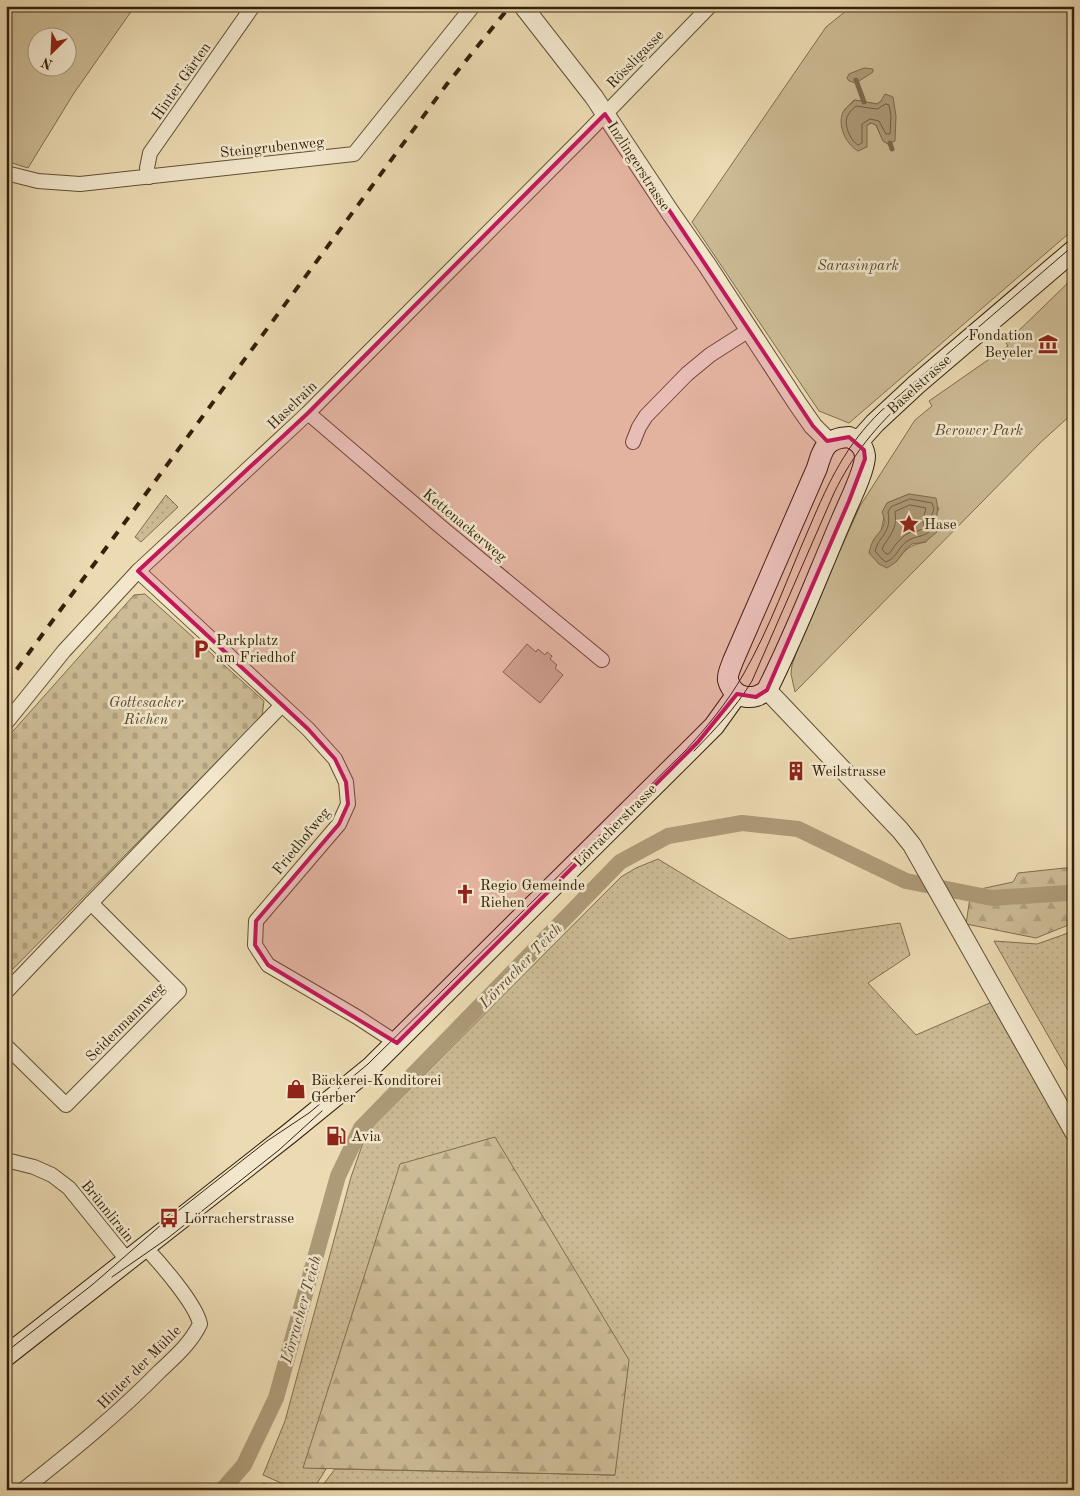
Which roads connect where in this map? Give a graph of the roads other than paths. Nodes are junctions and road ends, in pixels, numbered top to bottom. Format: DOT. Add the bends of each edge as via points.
graph roads {
  1 [pos="253,6"];
  2 [pos="473,6"];
  3 [pos="523,6"];
  4 [pos="710,6"];
  5 [pos="605,114"];
  6 [pos="6,172"];
  7 [pos="148,177"];
  8 [pos="1074,250"];
  9 [pos="749,330"];
  10 [pos="308,413"];
  11 [pos="633,442"];
  12 [pos="829,442"];
  13 [pos="858,442"];
  14 [pos="138,571"];
  15 [pos="602,660"];
  16 [pos="767,690"];
  17 [pos="737,694"];
  18 [pos="282,705"];
  19 [pos="6,723"];
  20 [pos="91,904"];
  21 [pos="6,992"];
  22 [pos="396,1042"];
  23 [pos="6,1046"];
  24 [pos="1074,1132"];
  25 [pos="6,1160"];
  26 [pos="145,1247"];
  27 [pos="128,1261"];
  28 [pos="6,1356"];
  29 [pos="24,1490"];
  1 -- 7 [label="street, Hinter Gärten" via="150,153"];
  2 -- 7 [label="street, Steingrubenweg" via="354,154"];
  3 -- 5 [label="street, Inzlingerstrasse"];
  4 -- 5 [label="street, Rössligasse"];
  5 -- 9 [label="street, Inzlingerstrasse"];
  5 -- 10 [label="street, Haselrain"];
  6 -- 7 [label="street, Steingrubenweg" via="38,181 80,184"];
  8 -- 13 [label="main road, Baselstrasse" via="917,384"];
  9 -- 11 [label="street" via="687,374 646,416"];
  9 -- 12 [label="street, Inzlingerstrasse" via="813,426"];
  10 -- 14 [label="street, Haselrain"];
  10 -- 15 [label="street, Kettenackerweg"];
  12 -- 13 [label="main road" via="849,437"];
  12 -- 17 [label="main road" via="728,674 731,687"];
  13 -- 16 [label="main road" via="864,450 865,459 861,472"];
  14 -- 18 [label="street, Friedhofweg"];
  14 -- 19 [label="street, Haselrain" via="64,651"];
  16 -- 17 [label="main road" via="756,698"];
  16 -- 24 [label="street" via="912,845"];
  17 -- 22 [label="main road, Lörracherstrasse" via="714,726"];
  18 -- 20 [label="street"];
  18 -- 22 [label="street, Friedhofweg" via="334,759 346,782 348,804 340,824 256,921 255,945 268,965"];
  20 -- 21 [label="street"];
  20 -- 23 [label="street, Seidenmannweg" via="179,991 66,1105"];
  22 -- 26 [label="main road, Lörracherstrasse" via="347,1087"];
  25 -- 27 [label="street, Brünnlirain" via="52,1175 69,1188"];
  26 -- 27 [label="main road, Lörracherstrasse"];
  26 -- 29 [label="street, Hinter der Mühle" via="195,1311 200,1324 196,1334 129,1403"];
  27 -- 28 [label="main road, Lörracherstrasse"];
}
